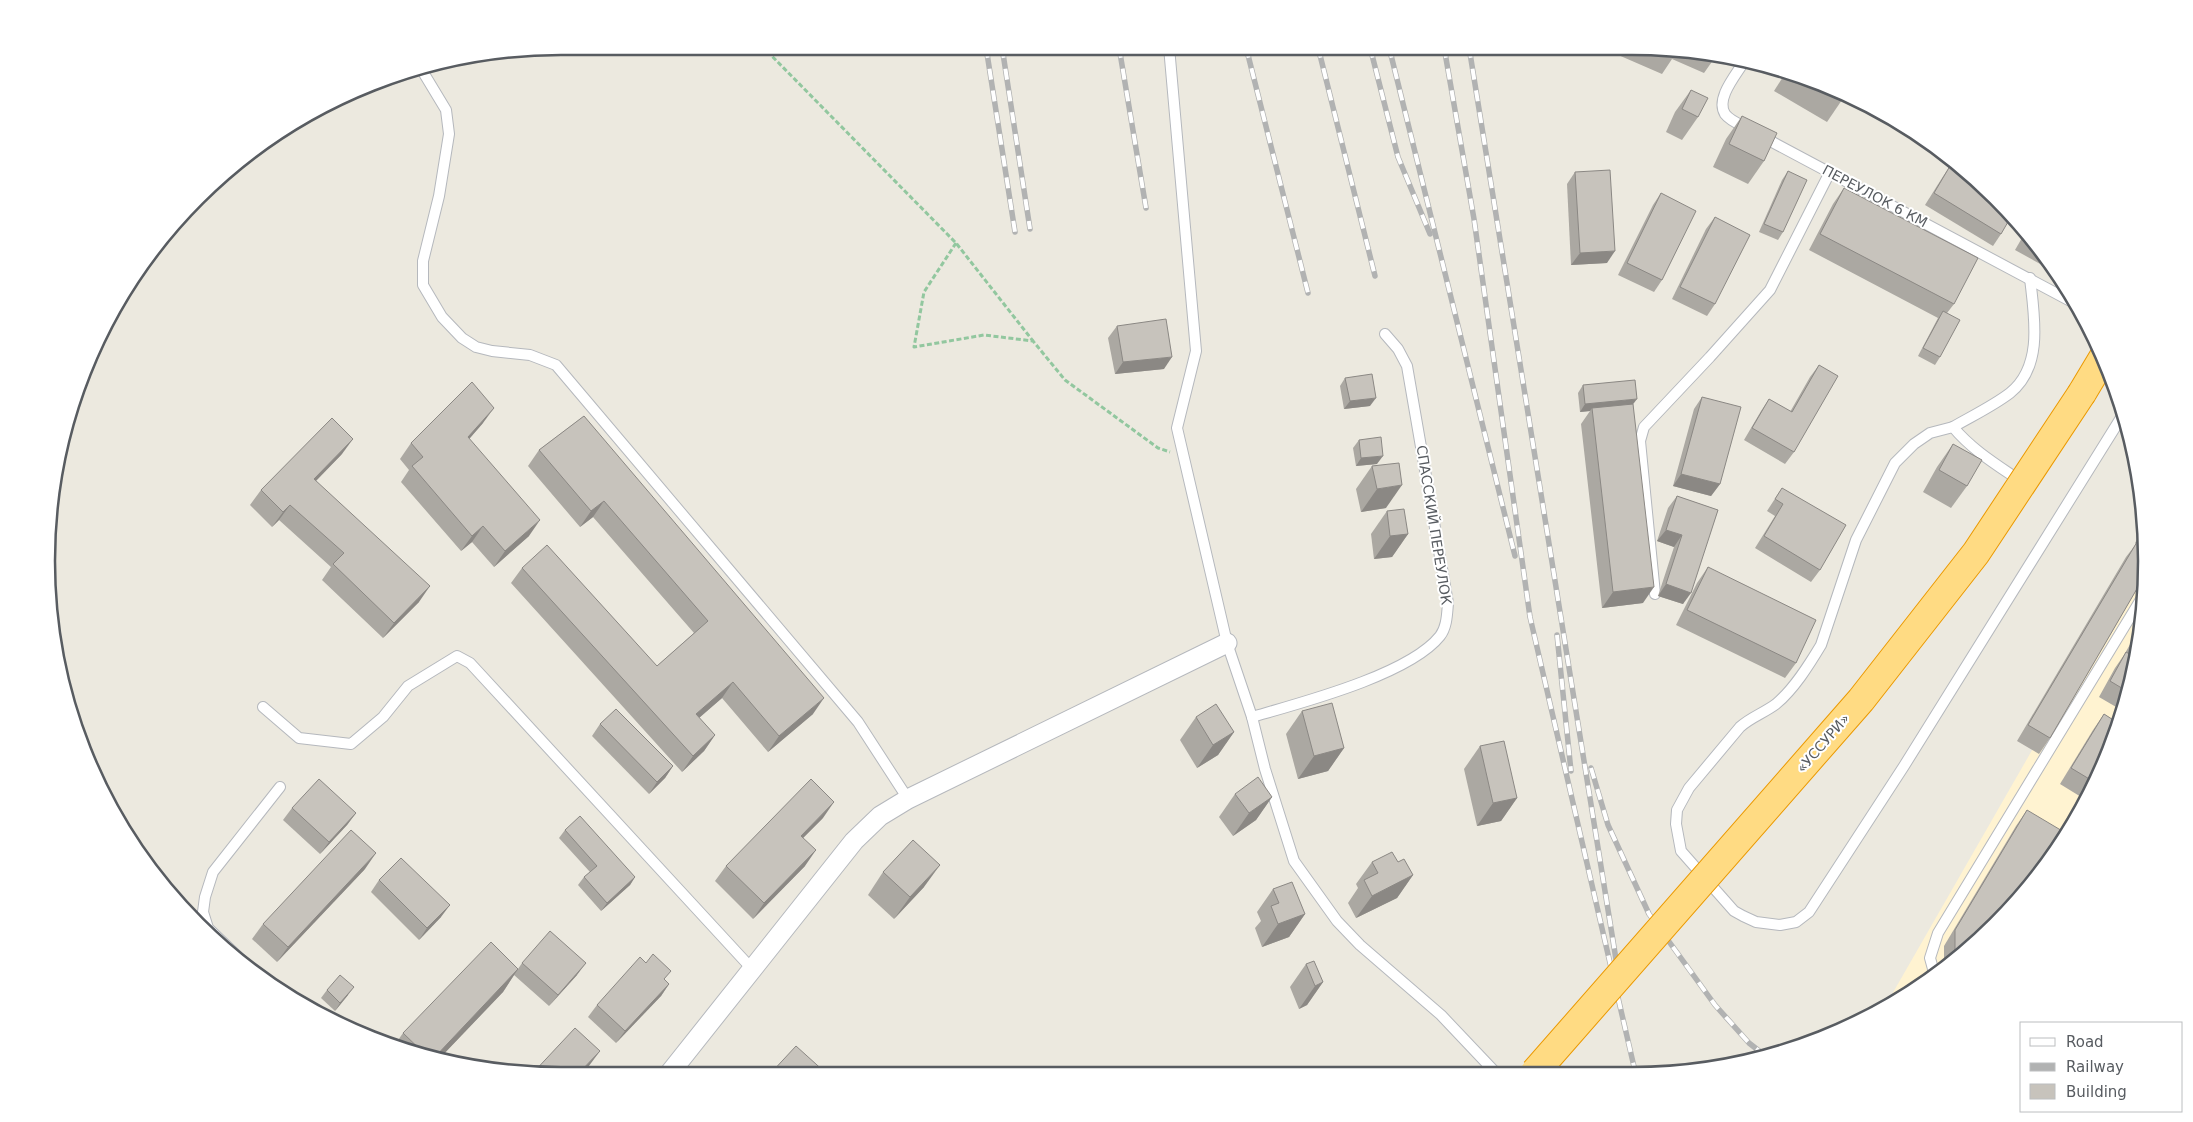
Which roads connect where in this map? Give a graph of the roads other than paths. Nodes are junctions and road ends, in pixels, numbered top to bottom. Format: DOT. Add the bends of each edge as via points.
graph roads {
  1 [pos="1170,55"];
  2 [pos="1741,67"];
  3 [pos="424,74"];
  4 [pos="1830,172"];
  5 [pos="2030,278"];
  6 [pos="2063,297"];
  7 [pos="1385,334"];
  8 [pos="2098,366"];
  9 [pos="2119,423"];
  10 [pos="1953,426"];
  11 [pos="2025,484"];
  12 [pos="1655,594"];
  13 [pos="2136,608"];
  14 [pos="1227,643"];
  15 [pos="263,707"];
  16 [pos="1252,717"];
  17 [pos="280,787"];
  18 [pos="908,799"];
  19 [pos="205,921"];
  20 [pos="1933,967"];
  21 [pos="752,970"];
  22 [pos="675,1067"];
  23 [pos="1490,1067"];
  24 [pos="1539,1067"];
  1 -- 14 [label="lane" via="1196,351 1177,428"];
  2 -- 4 [label="lane, ПЕРЕУЛОК 6 КМ" via="1724,96 1725,113 1731,120"];
  3 -- 18 [label="lane" via="446,110 449,134 439,196 423,261 423,285 431,301 462,338 476,347 530,355 556,365 858,722"];
  4 -- 5 [label="lane, ПЕРЕУЛОК 6 КМ"];
  4 -- 12 [label="lane" via="1770,290 1644,427 1640,441"];
  5 -- 6 [label="lane, ПЕРЕУЛОК 6 КМ"];
  5 -- 10 [label="lane" via="2033,356 2023,378 2010,393"];
  7 -- 16 [label="lane, СПАССКИЙ ПЕРЕУЛОК" via="1407,366 1448,603 1447,618 1441,634 1414,658 1366,680"];
  8 -- 24 [label="highway, «УССУРИ», bridge" via="1976,553 1861,700"];
  9 -- 10 [label="lane" via="1809,912 1796,922 1780,925 1756,922 1734,911 1681,850 1676,810 1689,788 1740,727 1783,697 1813,660 1856,540 1895,463 1930,432"];
  10 -- 11 [label="lane" via="1965,441"];
  13 -- 20 [label="lane" via="1938,933 1930,958"];
  14 -- 16 [label="lane"];
  14 -- 18 [label="street"];
  15 -- 21 [label="lane" via="299,738 351,744 383,716 408,686 458,656 470,663"];
  16 -- 23 [label="lane" via="1294,861 1337,921 1441,1015"];
  17 -- 19 [label="lane" via="213,872 202,912"];
  18 -- 21 [label="street" via="880,816 854,841"];
  21 -- 22 [label="street"];
}
